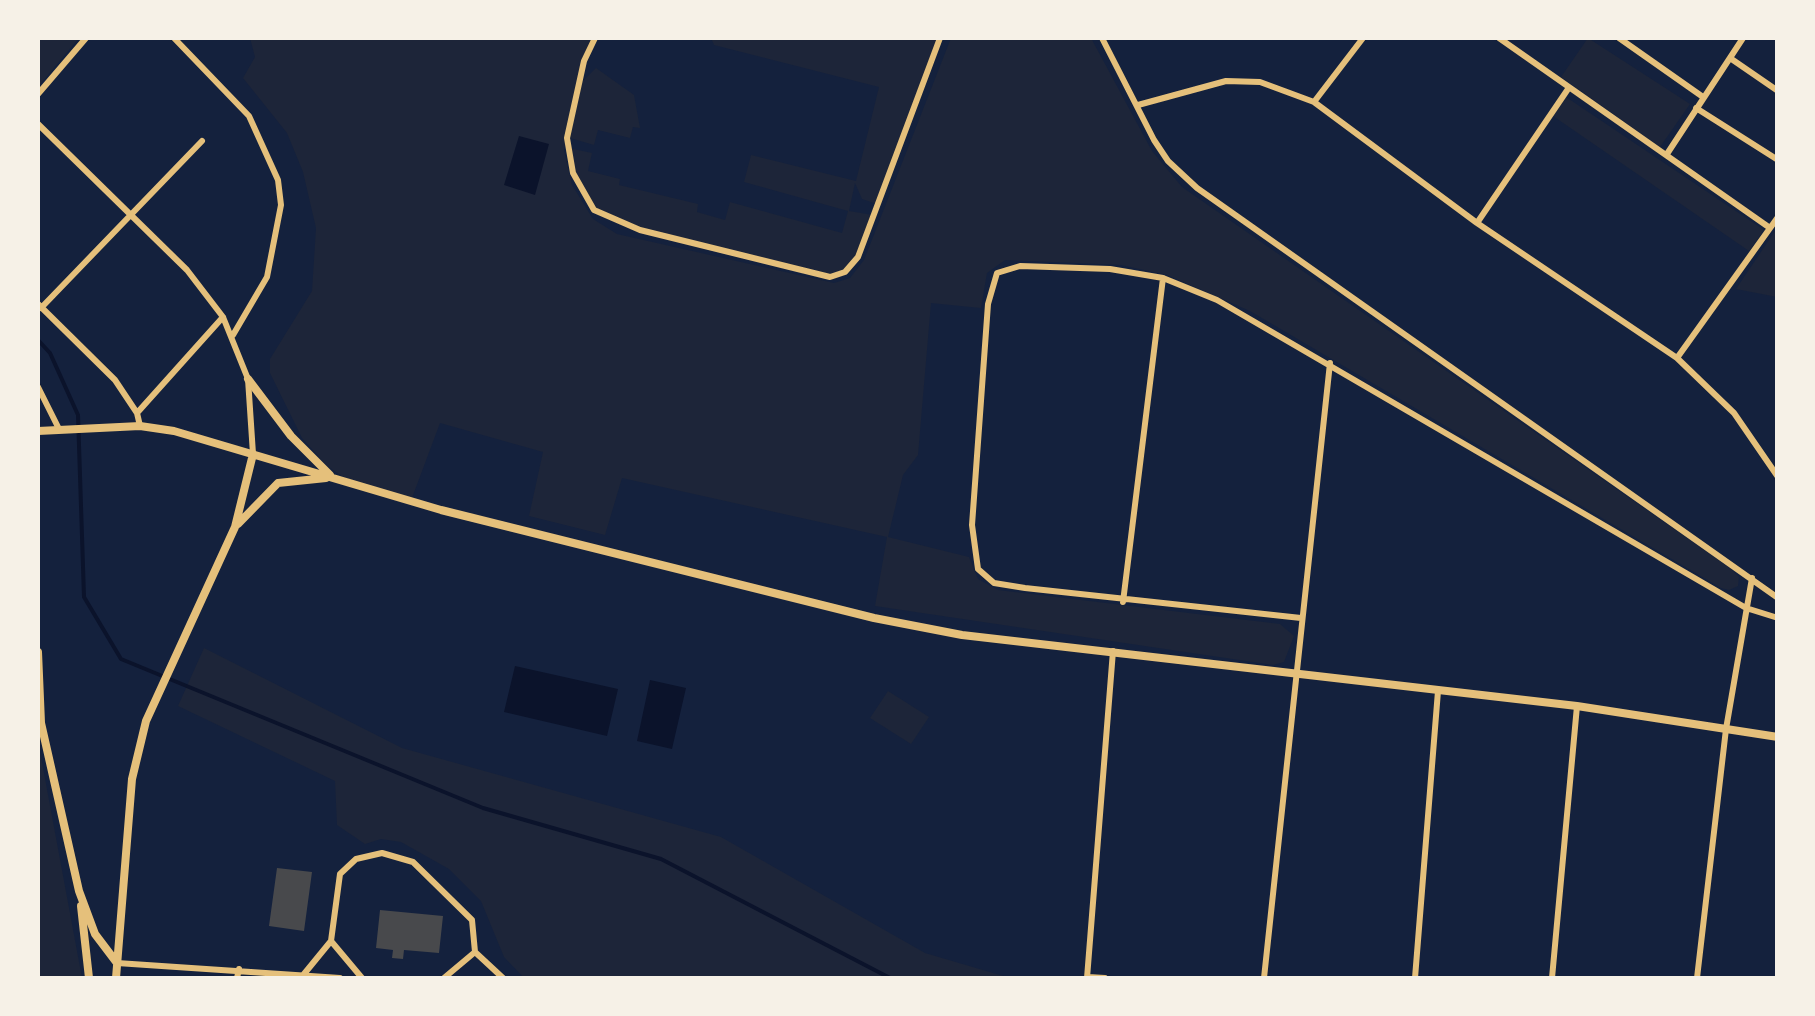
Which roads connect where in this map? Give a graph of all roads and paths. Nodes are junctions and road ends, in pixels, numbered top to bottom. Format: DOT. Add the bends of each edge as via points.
graph roads {
  1 [pos="86,38"];
  2 [pos="174,38"];
  3 [pos="595,38"];
  4 [pos="940,38"];
  5 [pos="1102,38"];
  6 [pos="1363,38"];
  7 [pos="1499,38"];
  8 [pos="1619,38"];
  9 [pos="1743,38"];
  10 [pos="1730,58"];
  11 [pos="1568,90"];
  12 [pos="1778,92"];
  13 [pos="38,94"];
  14 [pos="1704,97"];
  15 [pos="1314,102"];
  16 [pos="1138,105"];
  17 [pos="1696,108"];
  18 [pos="38,124"];
  19 [pos="202,141"];
  20 [pos="1668,154"];
  21 [pos="1778,160"];
  22 [pos="131,214"];
  23 [pos="1778,217"];
  24 [pos="1476,223"];
  25 [pos="1770,228"];
  26 [pos="1162,278"];
  27 [pos="39,306"];
  28 [pos="223,317"];
  29 [pos="233,336"];
  30 [pos="1677,358"];
  31 [pos="1330,363"];
  32 [pos="248,379"];
  33 [pos="38,387"];
  34 [pos="137,413"];
  35 [pos="140,426"];
  36 [pos="64,429"];
  37 [pos="38,431"];
  38 [pos="252,454"];
  39 [pos="333,478"];
  40 [pos="1778,478"];
  41 [pos="235,527"];
  42 [pos="1752,578"];
  43 [pos="1778,598"];
  44 [pos="1123,602"];
  45 [pos="1746,608"];
  46 [pos="1301,618"];
  47 [pos="1778,618"];
  48 [pos="38,652"];
  49 [pos="1113,652"];
  50 [pos="1294,675"];
  51 [pos="1438,691"];
  52 [pos="1576,706"];
  53 [pos="39,722"];
  54 [pos="1726,730"];
  55 [pos="1778,737"];
  56 [pos="80,891"];
  57 [pos="332,942"];
  58 [pos="475,952"];
  59 [pos="117,962"];
  60 [pos="239,968"];
  61 [pos="304,974"];
  62 [pos="90,978"];
  63 [pos="116,978"];
  64 [pos="238,978"];
  65 [pos="335,978"];
  66 [pos="362,978"];
  67 [pos="444,978"];
  68 [pos="503,978"];
  69 [pos="1087,978"];
  70 [pos="1105,978"];
  71 [pos="1264,978"];
  72 [pos="1414,978"];
  73 [pos="1552,978"];
  74 [pos="1697,978"];
  1 -- 13 [label="street"];
  2 -- 29 [label="street" via="249,116 278,180 282,205 267,277"];
  3 -- 4 [label="street" via="567,138 573,173 594,210 619,224 830,277 858,257"];
  5 -- 16 [label="street"];
  6 -- 15 [label="street"];
  7 -- 11 [label="street"];
  8 -- 14 [label="street"];
  9 -- 10 [label="street"];
  10 -- 12 [label="street"];
  10 -- 14 [label="street"];
  11 -- 20 [label="street"];
  11 -- 24 [label="street"];
  14 -- 17 [label="street"];
  15 -- 16 [label="street" via="1260,82 1226,81"];
  15 -- 24 [label="street"];
  16 -- 42 [label="street" via="1168,161 1196,188"];
  17 -- 20 [label="street"];
  17 -- 21 [label="street"];
  18 -- 22 [label="street"];
  19 -- 22 [label="street"];
  20 -- 25 [label="street"];
  22 -- 27 [label="street"];
  22 -- 28 [label="street"];
  23 -- 25 [label="street"];
  24 -- 30 [label="street"];
  25 -- 30 [label="street"];
  26 -- 31 [label="street"];
  26 -- 44 [label="street"];
  26 -- 44 [label="street" via="1086,267 1008,267 993,279 989,294 972,525 978,570 994,583"];
  27 -- 34 [label="street" via="115,380"];
  28 -- 29 [label="street"];
  28 -- 34 [label="street"];
  29 -- 32 [label="street"];
  30 -- 40 [label="street" via="1734,413"];
  31 -- 45 [label="street"];
  31 -- 46 [label="street"];
  32 -- 38 [label="street"];
  32 -- 39 [label="street"];
  33 -- 36 [label="street"];
  34 -- 35 [label="street"];
  35 -- 36 [label="street"];
  35 -- 38 [label="street"];
  36 -- 37 [label="street"];
  38 -- 39 [label="street"];
  38 -- 41 [label="street"];
  39 -- 41 [label="street" via="278,483"];
  39 -- 49 [label="street" via="874,618"];
  41 -- 59 [label="street" via="146,721 132,779"];
  42 -- 43 [label="street"];
  42 -- 45 [label="street"];
  44 -- 46 [label="street"];
  45 -- 47 [label="street"];
  45 -- 54 [label="street"];
  46 -- 50 [label="street"];
  48 -- 53 [label="street"];
  49 -- 50 [label="street"];
  49 -- 69 [label="street"];
  50 -- 51 [label="street"];
  50 -- 71 [label="street"];
  51 -- 52 [label="street"];
  51 -- 72 [label="street"];
  52 -- 54 [label="street"];
  52 -- 73 [label="street"];
  53 -- 56 [label="street"];
  54 -- 55 [label="street"];
  54 -- 74 [label="street"];
  56 -- 59 [label="street" via="95,934"];
  56 -- 62 [label="street"];
  57 -- 58 [label="street" via="340,874 356,859 382,853 413,862 472,920"];
  57 -- 61 [label="street"];
  57 -- 66 [label="street"];
  58 -- 67 [label="street"];
  58 -- 68 [label="street"];
  59 -- 60 [label="street"];
  59 -- 63 [label="street"];
  60 -- 61 [label="street"];
  60 -- 64 [label="street"];
  61 -- 65 [label="street"];
  69 -- 70 [label="street"];
}
